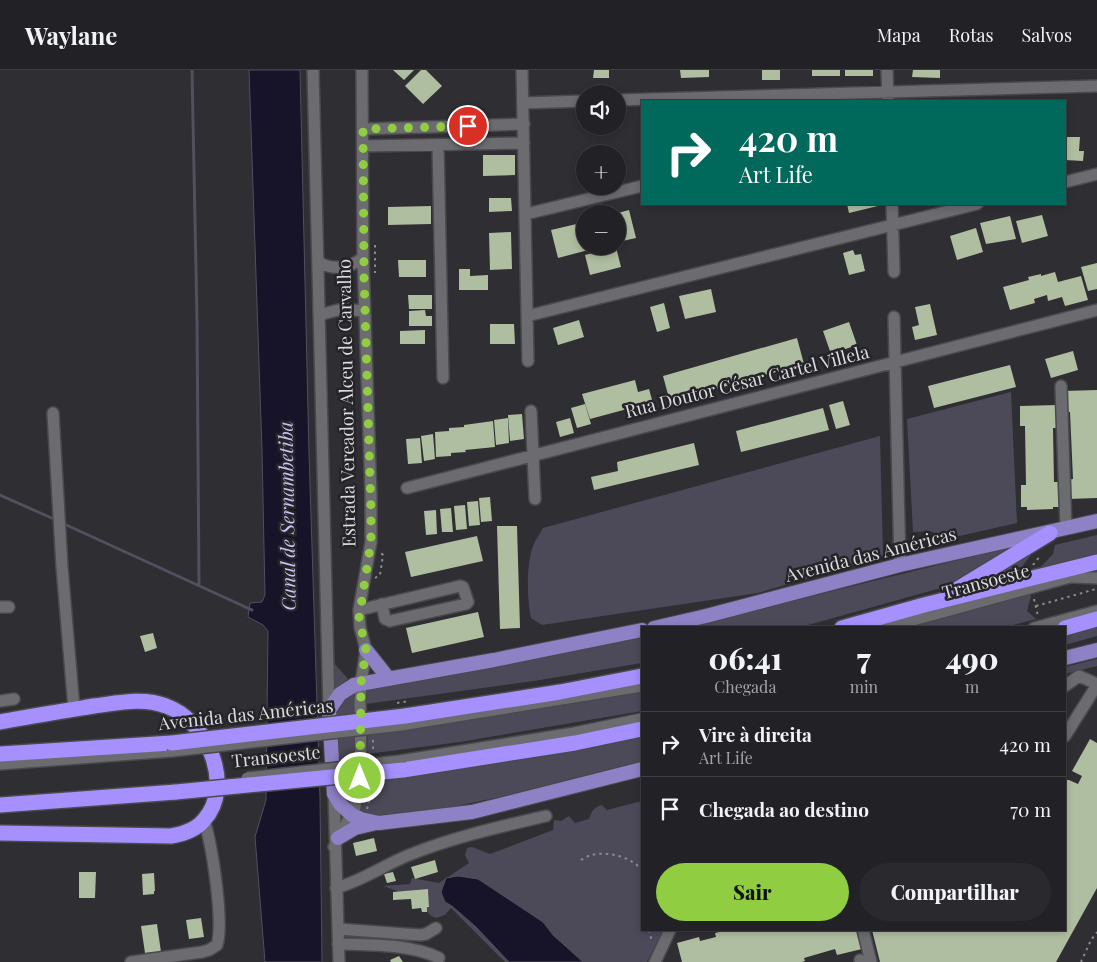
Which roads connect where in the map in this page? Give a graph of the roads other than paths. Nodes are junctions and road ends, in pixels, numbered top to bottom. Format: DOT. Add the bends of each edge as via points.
graph roads {
  1 [pos="314,70"];
  2 [pos="362,70"];
  3 [pos="522,70"];
  4 [pos="887,70"];
  5 [pos="1097,86"];
  6 [pos="888,96"];
  7 [pos="626,100"];
  8 [pos="576,101"];
  9 [pos="523,103"];
  10 [pos="524,124"];
  11 [pos="412,127"];
  12 [pos="363,129"];
  13 [pos="524,143"];
  14 [pos="412,145"];
  15 [pos="438,145"];
  16 [pos="363,146"];
  17 [pos="1097,174"];
  18 [pos="1066,182"];
  19 [pos="641,186"];
  20 [pos="892,205"];
  21 [pos="973,205"];
  22 [pos="526,214"];
  23 [pos="893,225"];
  24 [pos="363,258"];
  25 [pos="318,262"];
  26 [pos="894,272"];
  27 [pos="1097,310"];
  28 [pos="364,311"];
  29 [pos="319,315"];
  30 [pos="527,316"];
  31 [pos="894,317"];
  32 [pos="528,361"];
  33 [pos="895,362"];
  34 [pos="443,378"];
  35 [pos="1061,386"];
  36 [pos="532,412"];
  37 [pos="53,414"];
  38 [pos="532,455"];
  39 [pos="406,488"];
  40 [pos="535,499"];
  41 [pos="1097,521"];
  42 [pos="1066,528"];
  43 [pos="1050,532"];
  44 [pos="1097,562"];
  45 [pos="900,565"];
  46 [pos="1097,570"];
  47 [pos="1069,577"];
  48 [pos="1097,578"];
  49 [pos="382,604"];
  50 [pos="924,605"];
  51 [pos="1097,606"];
  52 [pos="359,610"];
  53 [pos="1097,611"];
  54 [pos="1097,619"];
  55 [pos="1068,623"];
  56 [pos="663,626"];
  57 [pos="849,626"];
  58 [pos="891,626"];
  59 [pos="1045,626"];
  60 [pos="641,630"];
  61 [pos="366,650"];
  62 [pos="1097,650"];
  63 [pos="1066,658"];
  64 [pos="641,676"];
  65 [pos="389,679"];
  66 [pos="361,683"];
  67 [pos="1097,684"];
  68 [pos="1066,685"];
  69 [pos="641,686"];
  70 [pos="14,699"];
  71 [pos="0,701"];
  72 [pos="74,709"];
  73 [pos="329,710"];
  74 [pos="641,719"];
  75 [pos="403,720"];
  76 [pos="0,722"];
  77 [pos="641,729"];
  78 [pos="1066,734"];
  79 [pos="172,747"];
  80 [pos="0,754"];
  81 [pos="0,764"];
  82 [pos="401,766"];
  83 [pos="641,769"];
  84 [pos="176,789"];
  85 [pos="334,794"];
  86 [pos="0,798"];
  87 [pos="0,805"];
  88 [pos="352,814"];
  89 [pos="546,816"];
  90 [pos="204,820"];
  91 [pos="379,823"];
  92 [pos="0,833"];
  93 [pos="336,843"];
  94 [pos="336,888"];
  95 [pos="436,928"];
  96 [pos="338,929"];
  97 [pos="670,931"];
  98 [pos="863,931"];
  99 [pos="338,944"];
  100 [pos="439,958"];
  101 [pos="864,961"];
  102 [pos="131,962"];
  103 [pos="339,962"];
  104 [pos="655,962"];
  1 -- 25 [label="street, Estrada Vereador Alceu de Carvalho"];
  2 -- 12 [label="street, Estrada Vereador Alceu de Carvalho"];
  3 -- 9 [label="street"];
  4 -- 6 [label="street"];
  5 -- 6 [label="street"];
  6 -- 7 [label="street"];
  8 -- 9 [label="street"];
  9 -- 10 [label="street"];
  10 -- 11 [label="street"];
  10 -- 13 [label="street"];
  11 -- 12 [label="street"];
  11 -- 14 [label="street"];
  12 -- 16 [label="street, Estrada Vereador Alceu de Carvalho"];
  13 -- 15 [label="street"];
  13 -- 22 [label="street"];
  14 -- 15 [label="street"];
  14 -- 16 [label="street"];
  15 -- 34 [label="street"];
  16 -- 24 [label="street, Estrada Vereador Alceu de Carvalho"];
  17 -- 18 [label="street"];
  19 -- 22 [label="street"];
  20 -- 23 [label="street"];
  21 -- 23 [label="street"];
  22 -- 30 [label="street"];
  23 -- 26 [label="street"];
  23 -- 30 [label="street"];
  24 -- 25 [label="street" via="343,268"];
  24 -- 28 [label="street, Estrada Vereador Alceu de Carvalho"];
  25 -- 29 [label="street, Estrada Vereador Alceu de Carvalho"];
  27 -- 33 [label="street, Rua Doutor César Cartel Villela"];
  28 -- 29 [label="street" via="342,309"];
  28 -- 52 [label="street, Estrada Vereador Alceu de Carvalho" via="371,542"];
  29 -- 73 [label="street, Estrada Vereador Alceu de Carvalho"];
  30 -- 32 [label="street"];
  31 -- 33 [label="street"];
  33 -- 38 [label="street, Rua Doutor César Cartel Villela"];
  33 -- 45 [label="street"];
  35 -- 42 [label="street"];
  36 -- 38 [label="street"];
  37 -- 72 [label="street"];
  38 -- 39 [label="street, Rua Doutor César Cartel Villela"];
  38 -- 40 [label="street"];
  41 -- 42 [label="main road, Avenida das Américas"];
  42 -- 43 [label="main road, Avenida das Américas"];
  43 -- 45 [label="main road, Avenida das Américas"];
  43 -- 50 [label="highway" via="957,589"];
  44 -- 50 [label="highway"];
  45 -- 56 [label="main road, Avenida das Américas"];
  46 -- 47 [label="street, Transoeste"];
  47 -- 48 [label="street"];
  47 -- 58 [label="street, Transoeste"];
  49 -- 49 [label="street" via="460,586 468,602 390,621 385,619"];
  49 -- 52 [label="street"];
  50 -- 57 [label="highway"];
  51 -- 55 [label="street"];
  52 -- 61 [label="street, Estrada Vereador Alceu de Carvalho"];
  53 -- 55 [label="street"];
  54 -- 55 [label="highway"];
  55 -- 59 [label="street"];
  60 -- 65 [label="main road, Avenida das Américas"];
  61 -- 65 [label="main road"];
  61 -- 66 [label="street, Estrada Vereador Alceu de Carvalho"];
  62 -- 63 [label="main road"];
  64 -- 75 [label="highway, Avenida das Américas"];
  65 -- 66 [label="main road, Avenida das Américas"];
  66 -- 73 [label="main road, Avenida das Américas" via="340,694"];
  66 -- 88 [label="street, Estrada Vereador Alceu de Carvalho" via="360,778"];
  67 -- 68 [label="street" via="1079,676"];
  67 -- 78 [label="street"];
  69 -- 75 [label="street"];
  70 -- 71 [label="street"];
  72 -- 76 [label="highway"];
  72 -- 90 [label="highway" via="148,702 182,713 205,737 213,757 216,795"];
  73 -- 85 [label="main road, Estrada Vereador Alceu de Carvalho"];
  74 -- 82 [label="street"];
  75 -- 79 [label="highway, Avenida das Américas, bridge"];
  77 -- 82 [label="highway" via="574,743"];
  79 -- 80 [label="highway, Avenida das Américas"];
  79 -- 81 [label="street"];
  82 -- 84 [label="highway, bridge"];
  83 -- 91 [label="main road" via="472,812"];
  84 -- 86 [label="street"];
  84 -- 87 [label="highway"];
  85 -- 88 [label="main road"];
  85 -- 93 [label="street, Estrada Vereador Alceu de Carvalho"];
  88 -- 91 [label="main road"];
  88 -- 93 [label="street, Estrada Vereador Alceu de Carvalho"];
  89 -- 94 [label="street" via="447,840"];
  90 -- 92 [label="highway" via="190,831 171,836"];
  90 -- 102 [label="street" via="211,847 220,925 217,944 202,952"];
  91 -- 93 [label="main road" via="355,828"];
  93 -- 94 [label="street, Estrada Vereador Alceu de Carvalho"];
  94 -- 96 [label="street, Estrada Vereador Alceu de Carvalho"];
  95 -- 96 [label="street" via="420,935"];
  96 -- 99 [label="street, Estrada Vereador Alceu de Carvalho"];
  97 -- 104 [label="street"];
  98 -- 101 [label="street"];
  99 -- 100 [label="street" via="414,949"];
  99 -- 103 [label="street, Estrada Vereador Alceu de Carvalho"];
}
